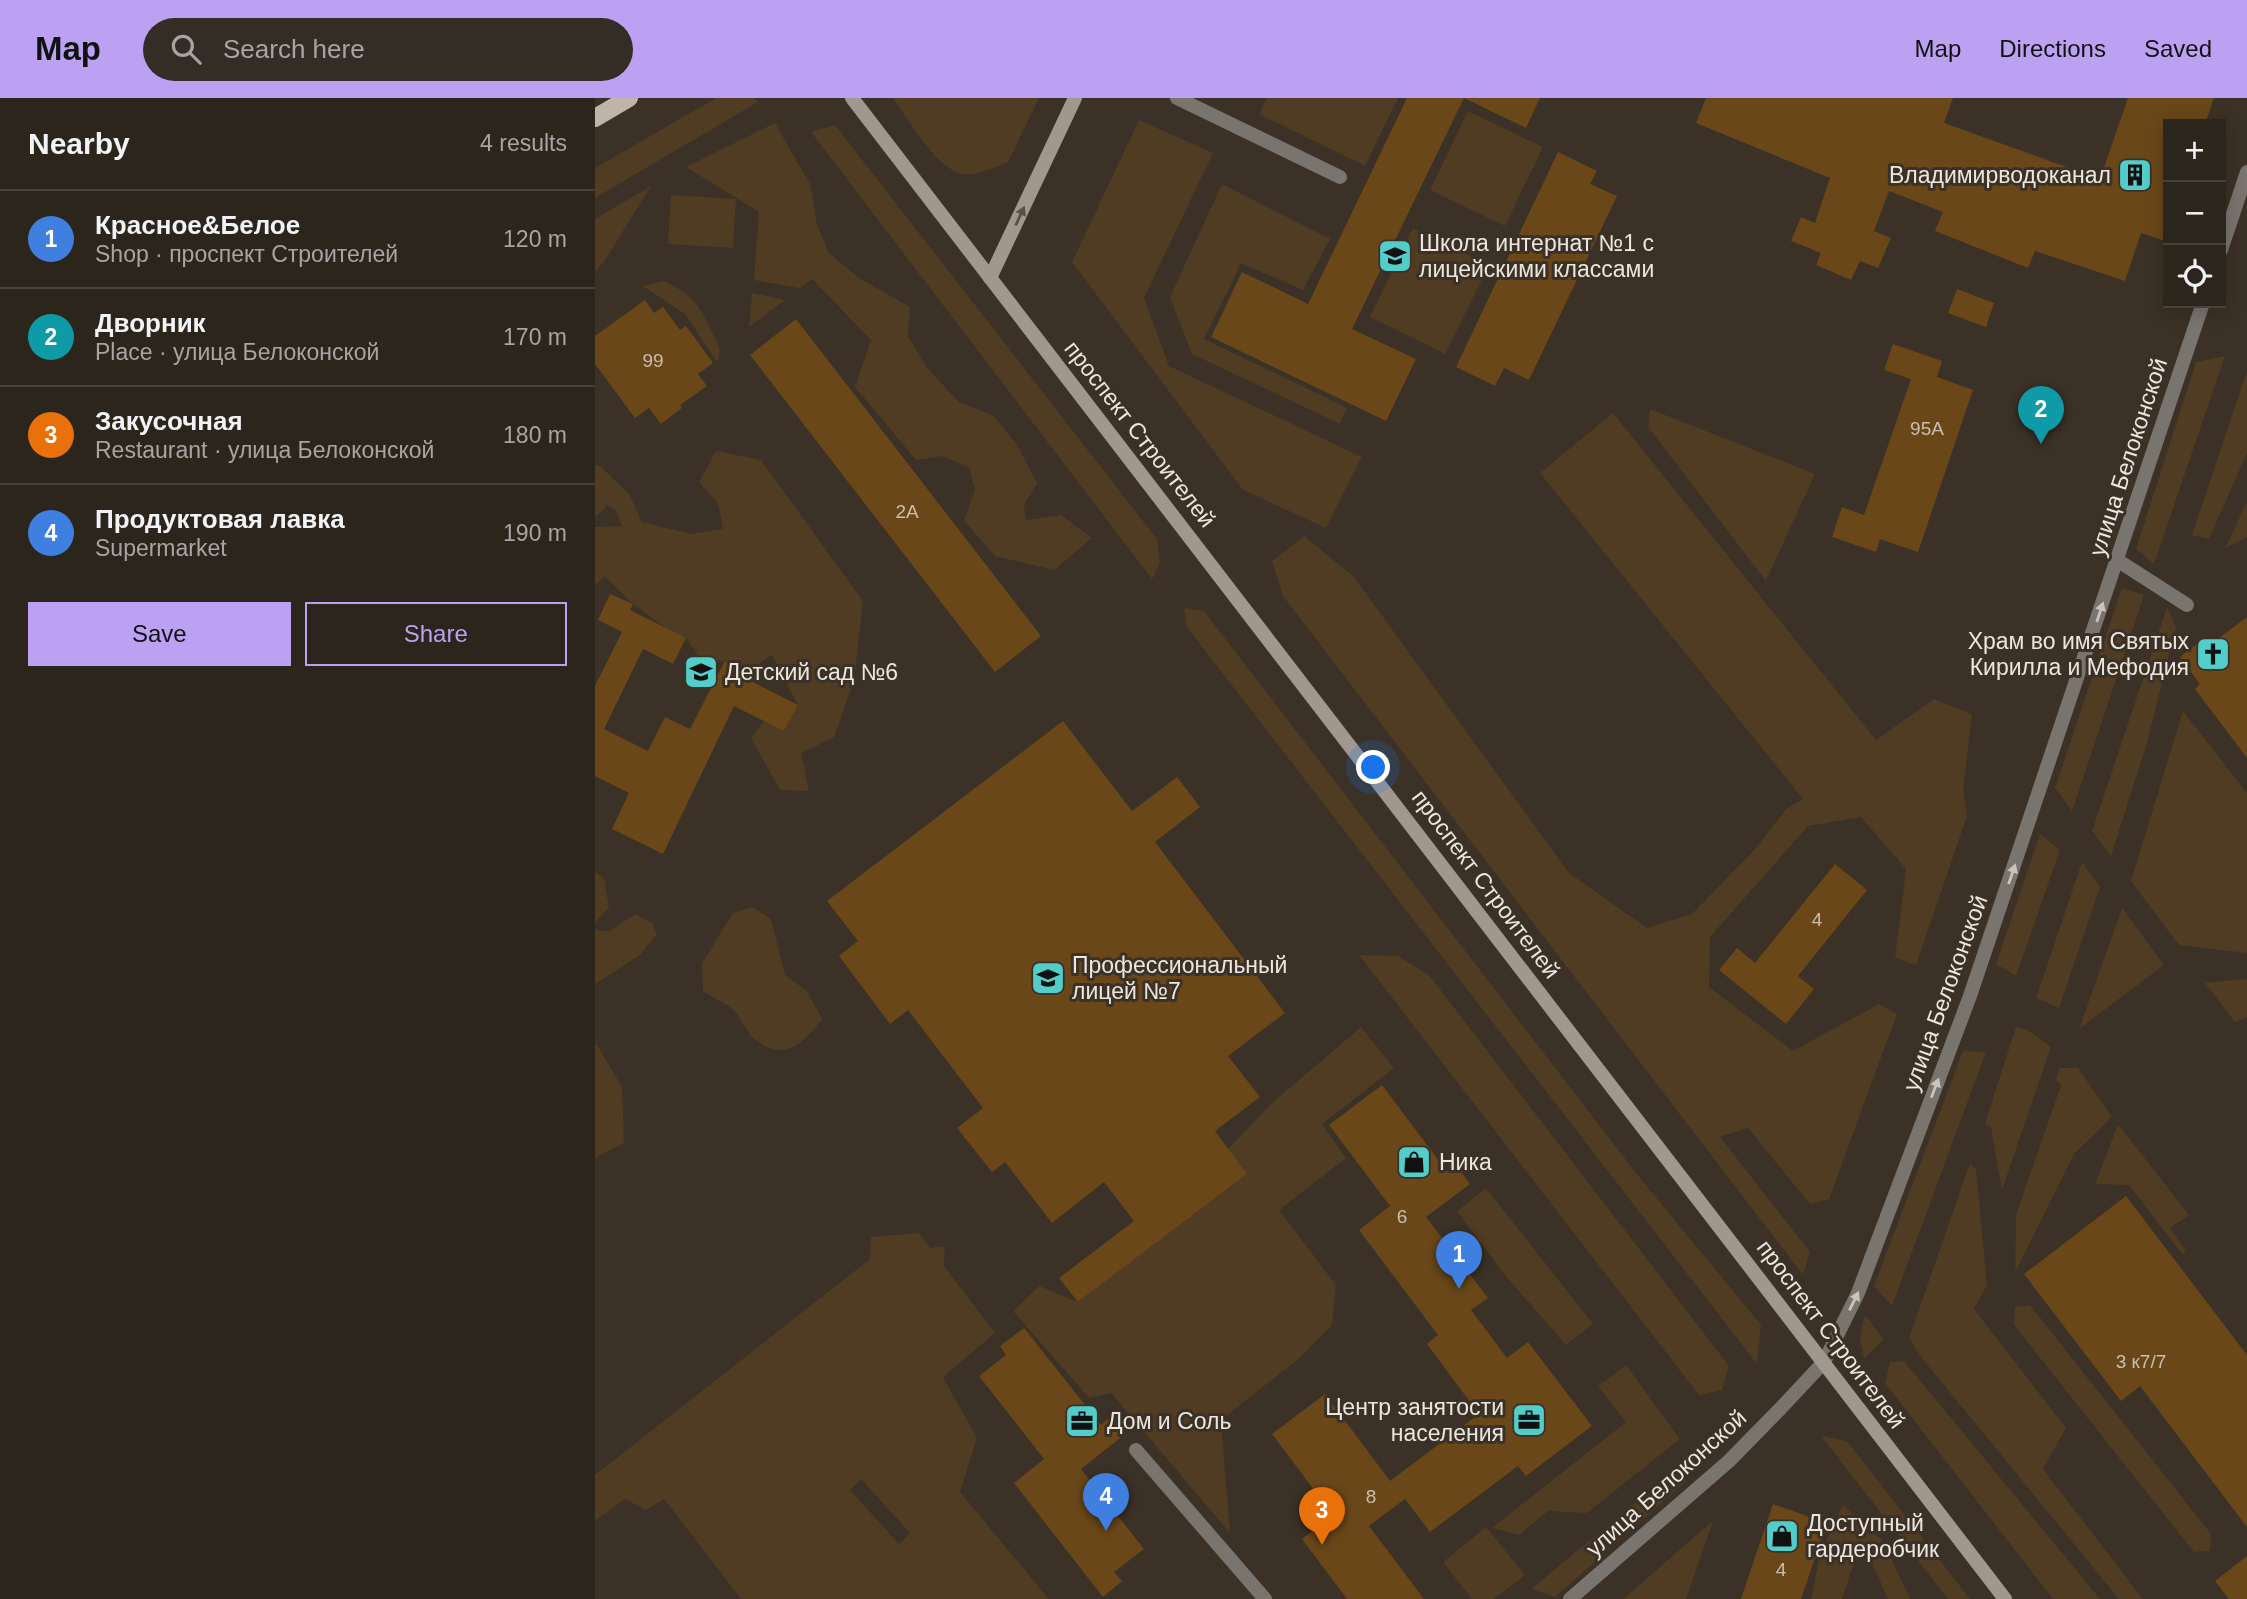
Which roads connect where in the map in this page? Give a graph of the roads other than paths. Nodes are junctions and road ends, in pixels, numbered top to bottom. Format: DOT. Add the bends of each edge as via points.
graph roads {
  1 [pos="629,98"];
  2 [pos="852,98"];
  3 [pos="1075,98"];
  4 [pos="1177,98"];
  5 [pos="595,118"];
  6 [pos="2247,172"];
  7 [pos="1340,177"];
  8 [pos="2223,245"];
  9 [pos="990,278"];
  10 [pos="2201,308"];
  11 [pos="2117,560"];
  12 [pos="2187,605"];
  13 [pos="1824,1362"];
  14 [pos="1136,1450"];
  15 [pos="1265,1599"];
  16 [pos="1570,1599"];
  17 [pos="2005,1599"];
  1 -- 5 [label="main road"];
  2 -- 9 [label="main road, проспект Строителей"];
  9 -- 3 [label="main road, one-way"];
  4 -- 7 [label="street"];
  6 -- 8 [label="street"];
  9 -- 13 [label="main road, проспект Строителей"];
  10 -- 11 [label="street, улица Белоконской"];
  11 -- 12 [label="street"];
  13 -- 11 [label="street, улица Белоконской, one-way" via="1859,1293 1970,996"];
  13 -- 16 [label="street, улица Белоконской" via="1729,1461"];
  13 -- 17 [label="main road, проспект Строителей"];
  14 -- 15 [label="street"];
}
